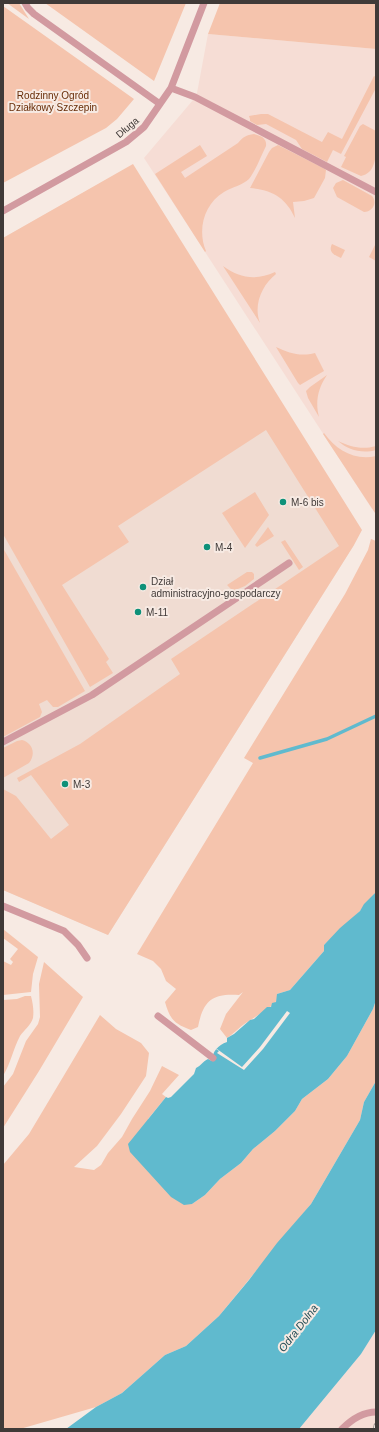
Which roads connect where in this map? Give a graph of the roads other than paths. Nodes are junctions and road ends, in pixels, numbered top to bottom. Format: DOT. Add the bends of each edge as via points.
graph roads {
  1 [pos="25,3"];
  2 [pos="204,3"];
  3 [pos="171,88"];
  4 [pos="160,104"];
  5 [pos="376,192"];
  6 [pos="3,212"];
  7 [pos="289,563"];
  8 [pos="3,742"];
  9 [pos="3,906"];
  10 [pos="88,958"];
  11 [pos="158,1016"];
  12 [pos="213,1058"];
  13 [pos="376,1412"];
  14 [pos="342,1429"];
  1 -- 4 [label="lane" via="46,23"];
  2 -- 3 [label="lane, Długa"];
  3 -- 4 [label="lane, Długa"];
  3 -- 5 [label="lane" via="195,97"];
  4 -- 6 [label="lane, Długa" via="144,128 126,142"];
  7 -- 8 [label="lane" via="92,695"];
  9 -- 10 [label="lane" via="64,931"];
  11 -- 12 [label="lane"];
  13 -- 14 [label="lane" via="363,1414"];
}
